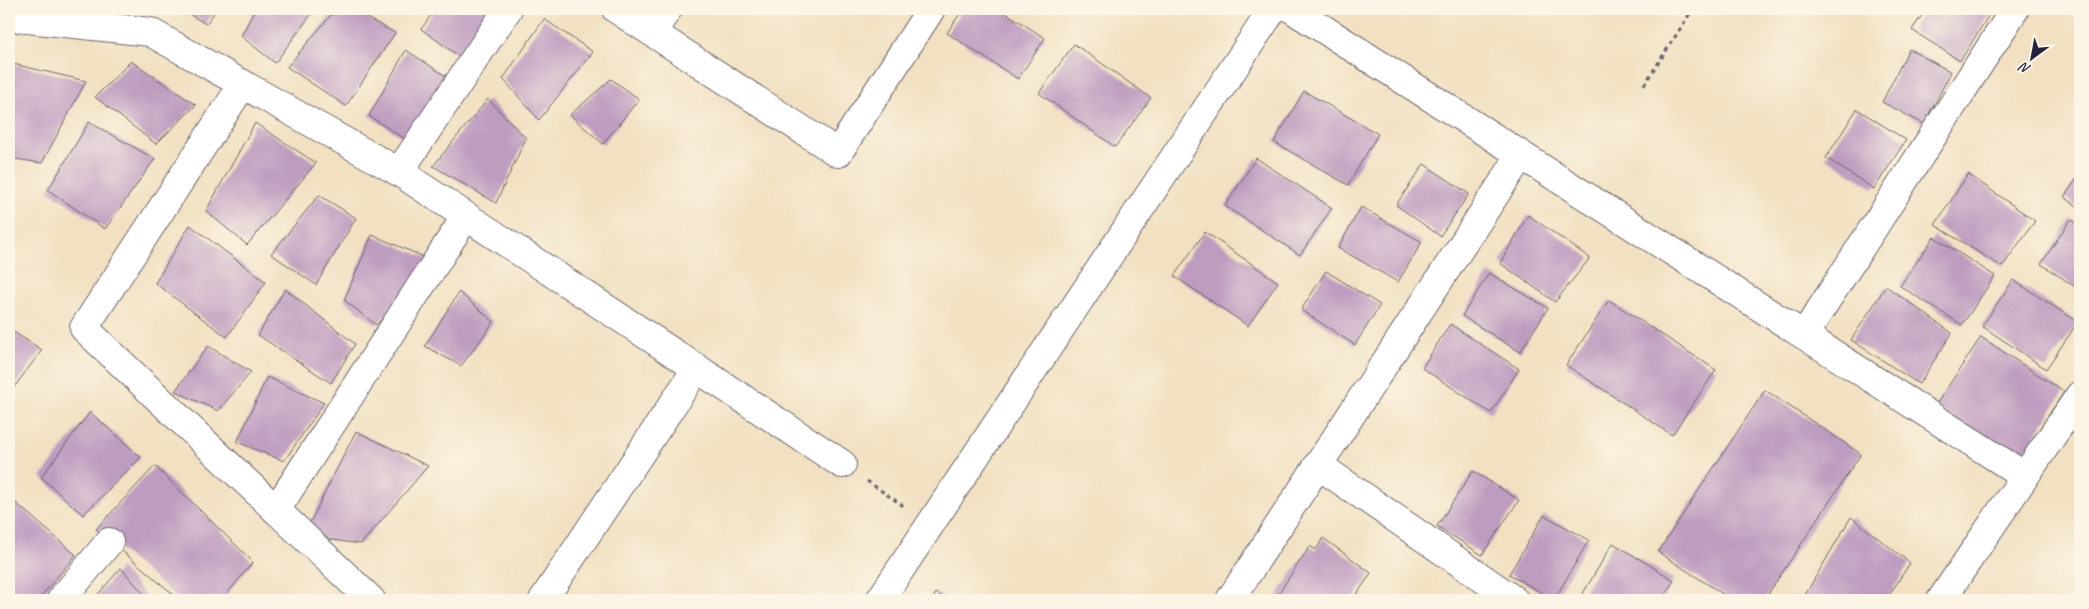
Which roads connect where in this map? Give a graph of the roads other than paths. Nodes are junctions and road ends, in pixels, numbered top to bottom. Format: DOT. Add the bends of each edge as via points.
graph roads {
  1 [pos="508,9"];
  2 [pos="616,9"];
  3 [pos="668,9"];
  4 [pos="931,9"];
  5 [pos="1274,9"];
  6 [pos="1292,9"];
  7 [pos="2015,9"];
  8 [pos="9,17"];
  9 [pos="652,32"];
  10 [pos="243,84"];
  11 [pos="1521,155"];
  12 [pos="399,172"];
  13 [pos="466,216"];
  14 [pos="1804,335"];
  15 [pos="697,368"];
  16 [pos="2080,394"];
  17 [pos="842,464"];
  18 [pos="1318,465"];
  19 [pos="2025,476"];
  20 [pos="276,510"];
  21 [pos="109,542"];
  22 [pos="61,600"];
  23 [pos="371,600"];
  24 [pos="543,600"];
  25 [pos="880,600"];
  26 [pos="1230,600"];
  27 [pos="1514,600"];
  28 [pos="1941,600"];
  1 -- 12 [label="street"];
  2 -- 9 [label="street"];
  3 -- 9 [label="street"];
  4 -- 9 [label="street" via="838,153"];
  5 -- 25 [label="street"];
  6 -- 11 [label="street"];
  7 -- 14 [label="street"];
  8 -- 10 [label="street" via="150,32"];
  10 -- 12 [label="street"];
  10 -- 20 [label="street" via="84,328"];
  11 -- 14 [label="street"];
  11 -- 18 [label="street"];
  12 -- 13 [label="street"];
  13 -- 15 [label="street"];
  13 -- 20 [label="street"];
  14 -- 19 [label="street"];
  15 -- 17 [label="street"];
  15 -- 24 [label="street"];
  16 -- 19 [label="street"];
  18 -- 26 [label="street"];
  18 -- 27 [label="street"];
  19 -- 28 [label="street"];
  20 -- 23 [label="street"];
  21 -- 22 [label="street"];
}
